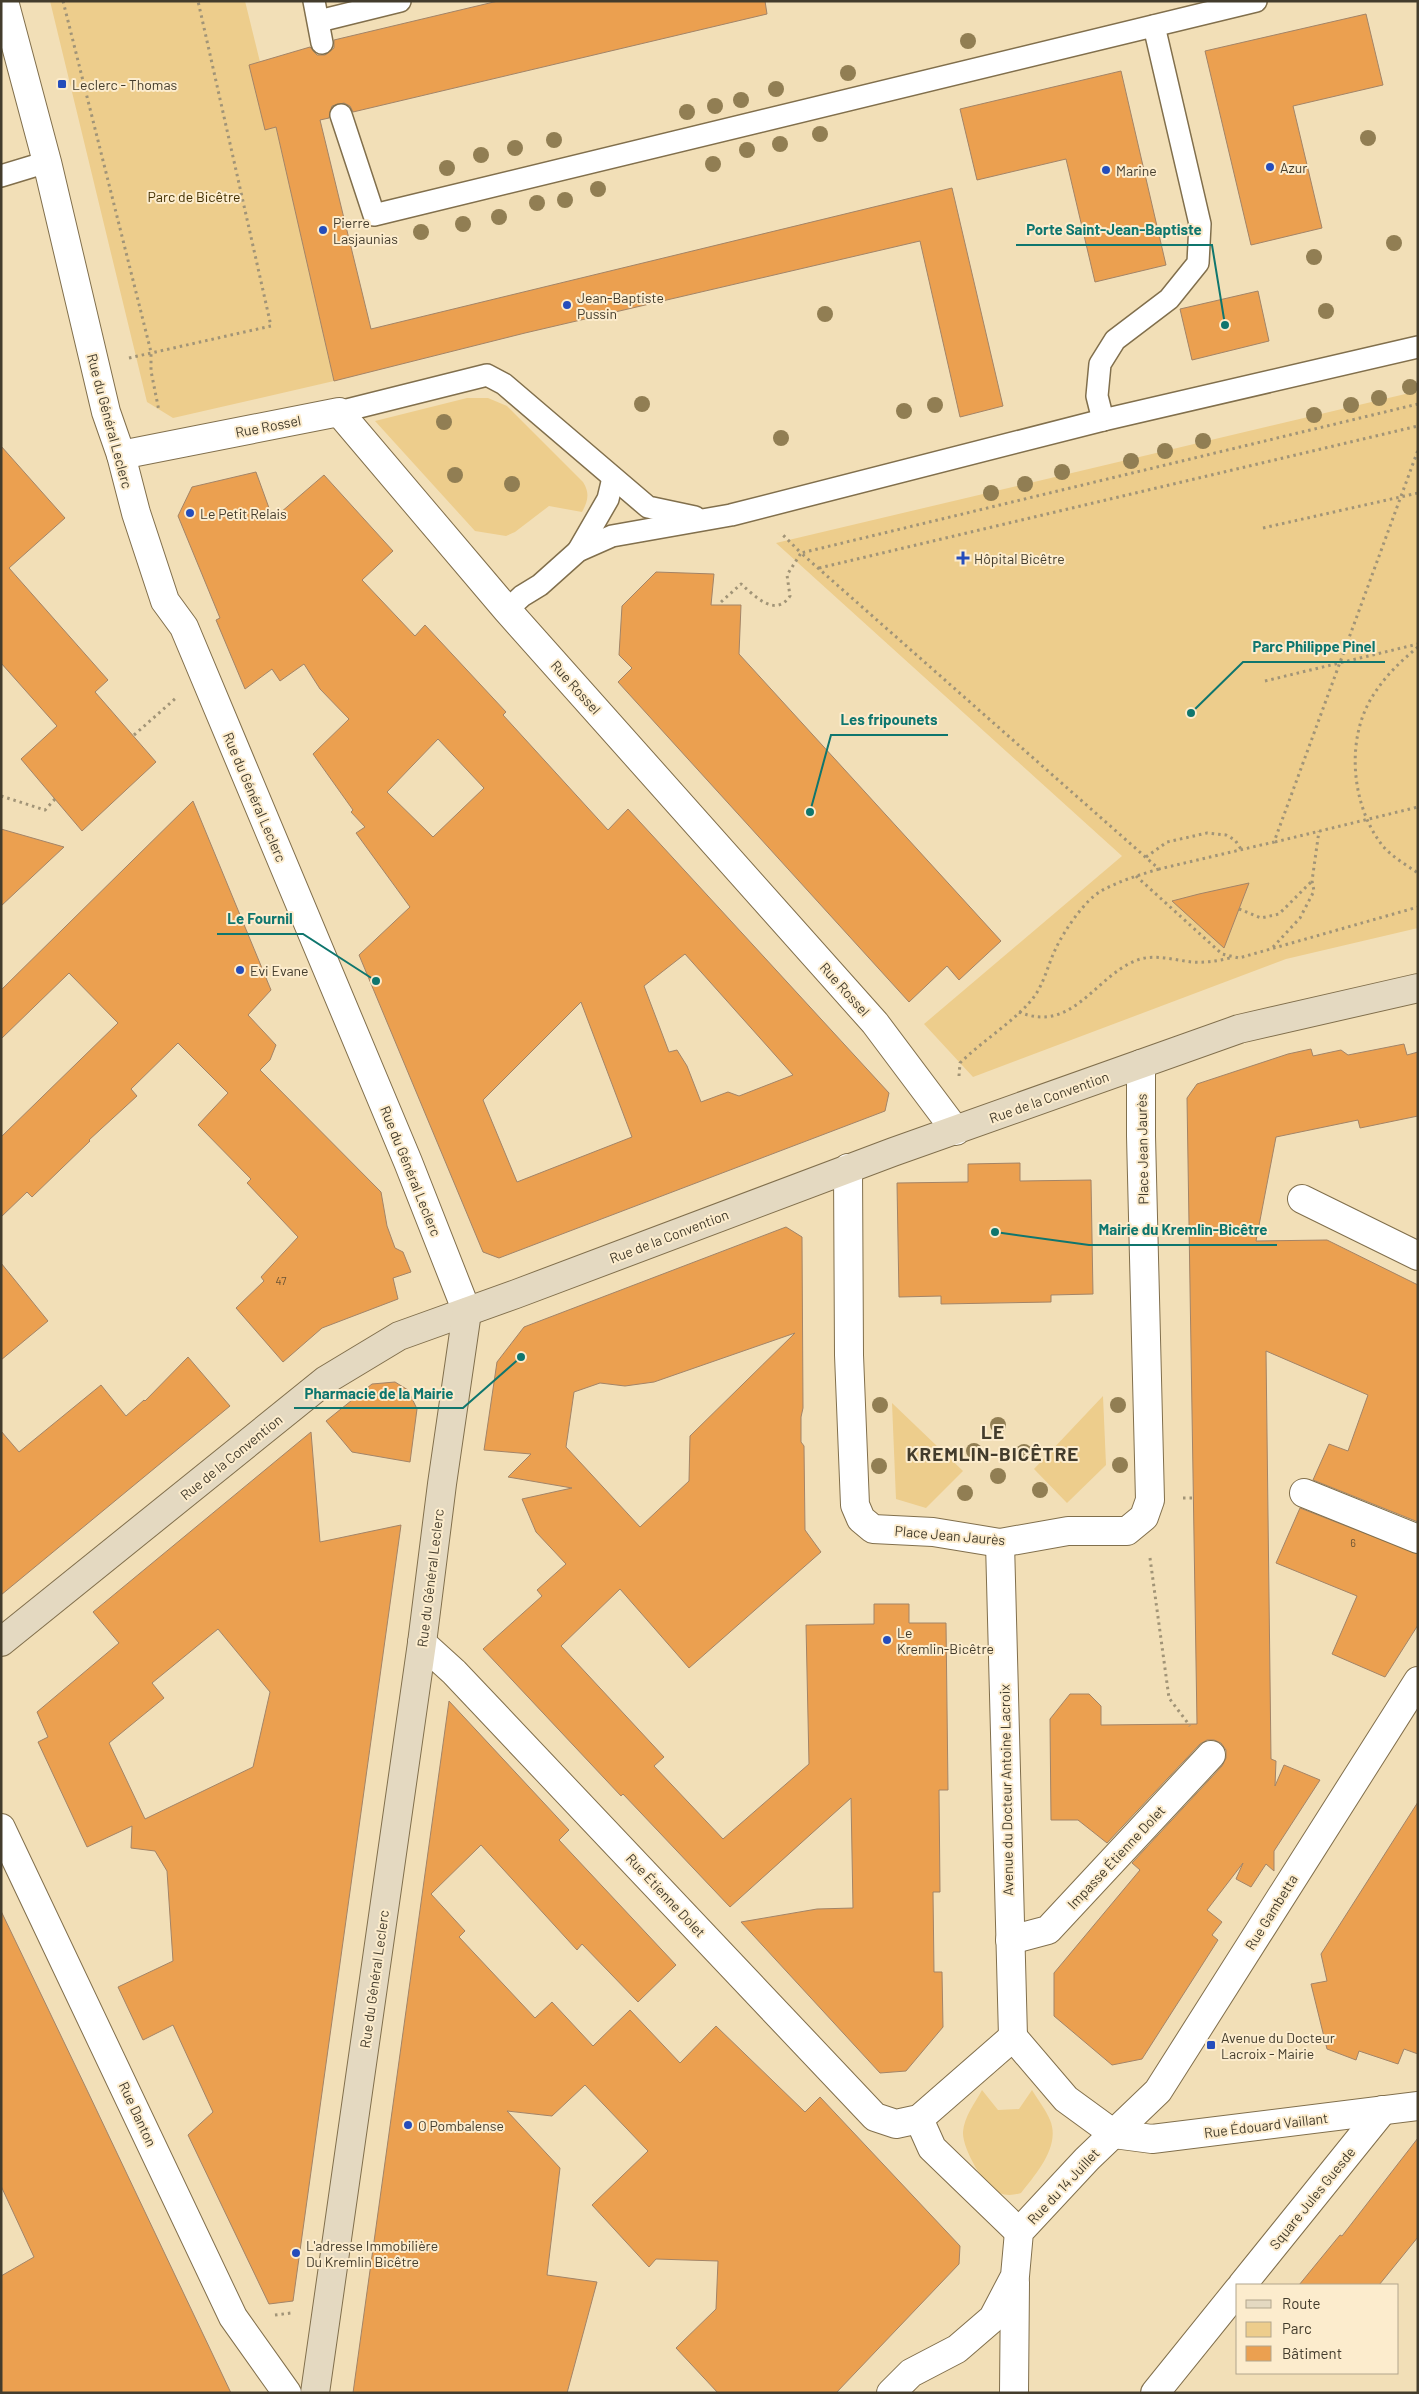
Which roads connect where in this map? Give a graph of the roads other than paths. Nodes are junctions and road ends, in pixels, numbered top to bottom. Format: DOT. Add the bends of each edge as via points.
graph roads {
  1 [pos="4,1"];
  2 [pos="400,1"];
  3 [pos="1256,1"];
  4 [pos="316,11"];
  5 [pos="1154,26"];
  6 [pos="322,43"];
  7 [pos="341,115"];
  8 [pos="47,162"];
  9 [pos="1,176"];
  10 [pos="1418,347"];
  11 [pos="339,412"];
  12 [pos="1103,420"];
  13 [pos="120,455"];
  14 [pos="613,478"];
  15 [pos="705,520"];
  16 [pos="578,551"];
  17 [pos="507,610"];
  18 [pos="1418,988"];
  19 [pos="1142,1064"];
  20 [pos="956,1131"];
  21 [pos="848,1168"];
  22 [pos="1302,1199"];
  23 [pos="1418,1256"];
  24 [pos="467,1312"];
  25 [pos="1304,1493"];
  26 [pos="1418,1539"];
  27 [pos="1000,1543"];
  28 [pos="1,1642"];
  29 [pos="422,1643"];
  30 [pos="1418,1681"];
  31 [pos="1211,1755"];
  32 [pos="1,1828"];
  33 [pos="1010,1940"];
  34 [pos="1013,2037"];
  35 [pos="1418,2106"];
  36 [pos="1383,2110"];
  37 [pos="919,2119"];
  38 [pos="1114,2134"];
  39 [pos="1019,2232"];
  40 [pos="1016,2276"];
  41 [pos="1243,2284"];
  42 [pos="1236,2292"];
  43 [pos="287,2393"];
  44 [pos="315,2393"];
  45 [pos="891,2393"];
  46 [pos="1014,2393"];
  47 [pos="1155,2393"];
  1 -- 8 [label="street, Rue du Général Leclerc"];
  2 -- 4 [label="lane"];
  3 -- 5 [label="lane"];
  4 -- 6 [label="lane"];
  5 -- 7 [label="lane" via="374,215"];
  5 -- 12 [label="lane" via="1200,224 1198,263 1169,299 1115,340 1100,364 1097,396"];
  8 -- 9 [label="lane"];
  8 -- 13 [label="street, Rue du Général Leclerc" via="106,412"];
  10 -- 12 [label="lane"];
  11 -- 13 [label="street, Rue Rossel"];
  11 -- 14 [label="lane" via="488,375 504,384"];
  11 -- 17 [label="street, Rue Rossel"];
  12 -- 15 [label="lane"];
  13 -- 24 [label="street, Rue du Général Leclerc" via="165,601 184,627 408,1162"];
  14 -- 15 [label="lane" via="648,507"];
  14 -- 16 [label="lane" via="608,499"];
  15 -- 16 [label="lane" via="612,536"];
  16 -- 17 [label="lane" via="540,586"];
  17 -- 20 [label="street, Rue Rossel" via="875,1023"];
  18 -- 19 [label="main road, Rue de la Convention" via="1239,1029"];
  19 -- 20 [label="main road, Rue de la Convention"];
  19 -- 27 [label="street, Place Jean Jaurès" via="1140,1136 1150,1500 1144,1517 1128,1531 1068,1532"];
  20 -- 21 [label="main road, Rue de la Convention"];
  21 -- 24 [label="main road, Rue de la Convention"];
  21 -- 27 [label="street, Place Jean Jaurès" via="849,1355 855,1505 861,1519 873,1528 933,1532"];
  22 -- 23 [label="street"];
  24 -- 28 [label="main road, Rue de la Convention" via="399,1336 326,1380"];
  24 -- 29 [label="main road, Rue du Général Leclerc"];
  25 -- 26 [label="street"];
  27 -- 33 [label="street, Avenue du Docteur Antoine Lacroix"];
  29 -- 37 [label="street, Rue Étienne Dolet" via="454,1672 875,2116 896,2124"];
  29 -- 44 [label="main road, Rue du Général Leclerc"];
  30 -- 38 [label="street, Rue Gambetta" via="1158,2091"];
  31 -- 33 [label="street, Impasse Étienne Dolet" via="1048,1930"];
  32 -- 43 [label="street, Rue Danton" via="233,2317"];
  33 -- 34 [label="street, Avenue du Docteur Antoine Lacroix"];
  34 -- 37 [label="street"];
  34 -- 38 [label="street" via="1066,2099"];
  35 -- 36 [label="street, Rue Édouard Vaillant"];
  36 -- 38 [label="street, Rue Édouard Vaillant" via="1152,2139"];
  36 -- 41 [label="street, Square Jules Guesde"];
  37 -- 39 [label="street" via="932,2148"];
  38 -- 39 [label="street, Rue du 14 Juillet"];
  39 -- 40 [label="street, Rue du 14 Juillet"];
  40 -- 45 [label="street, Rue du 14 Juillet" via="993,2318 957,2350 910,2373"];
  40 -- 46 [label="street"];
  42 -- 47 [label="street"];
}
